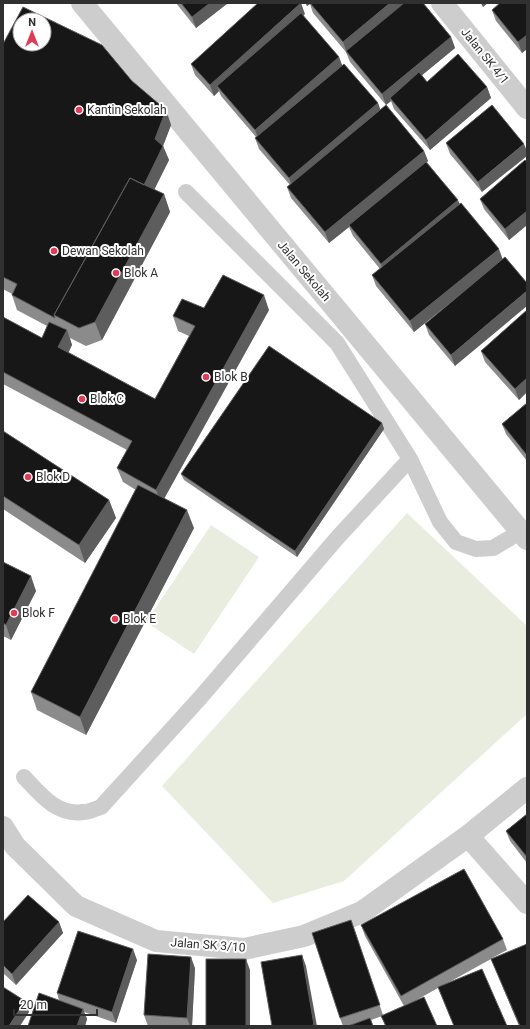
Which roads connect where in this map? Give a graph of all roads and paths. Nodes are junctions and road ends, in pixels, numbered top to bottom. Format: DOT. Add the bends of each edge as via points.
graph roads {
  1 [pos="82,3"];
  2 [pos="442,3"];
  3 [pos="527,108"];
  4 [pos="186,192"];
  5 [pos="410,459"];
  6 [pos="524,536"];
  7 [pos="24,776"];
  8 [pos="527,788"];
  9 [pos="3,827"];
  10 [pos="468,836"];
  11 [pos="527,903"];
  1 -- 6 [label="street, Jalan Sekolah"];
  2 -- 3 [label="street, Jalan SK 4/1"];
  4 -- 5 [label="lane" via="337,343"];
  5 -- 6 [label="lane" via="440,522 456,542 476,549 493,548"];
  5 -- 7 [label="lane" via="338,537 200,698 101,807 82,813 62,811 44,798"];
  8 -- 10 [label="street, Jalan SK 3/10"];
  9 -- 10 [label="street, Jalan SK 3/10" via="15,846 76,906 156,941 244,949 304,936 362,912"];
  10 -- 11 [label="street"];
}
